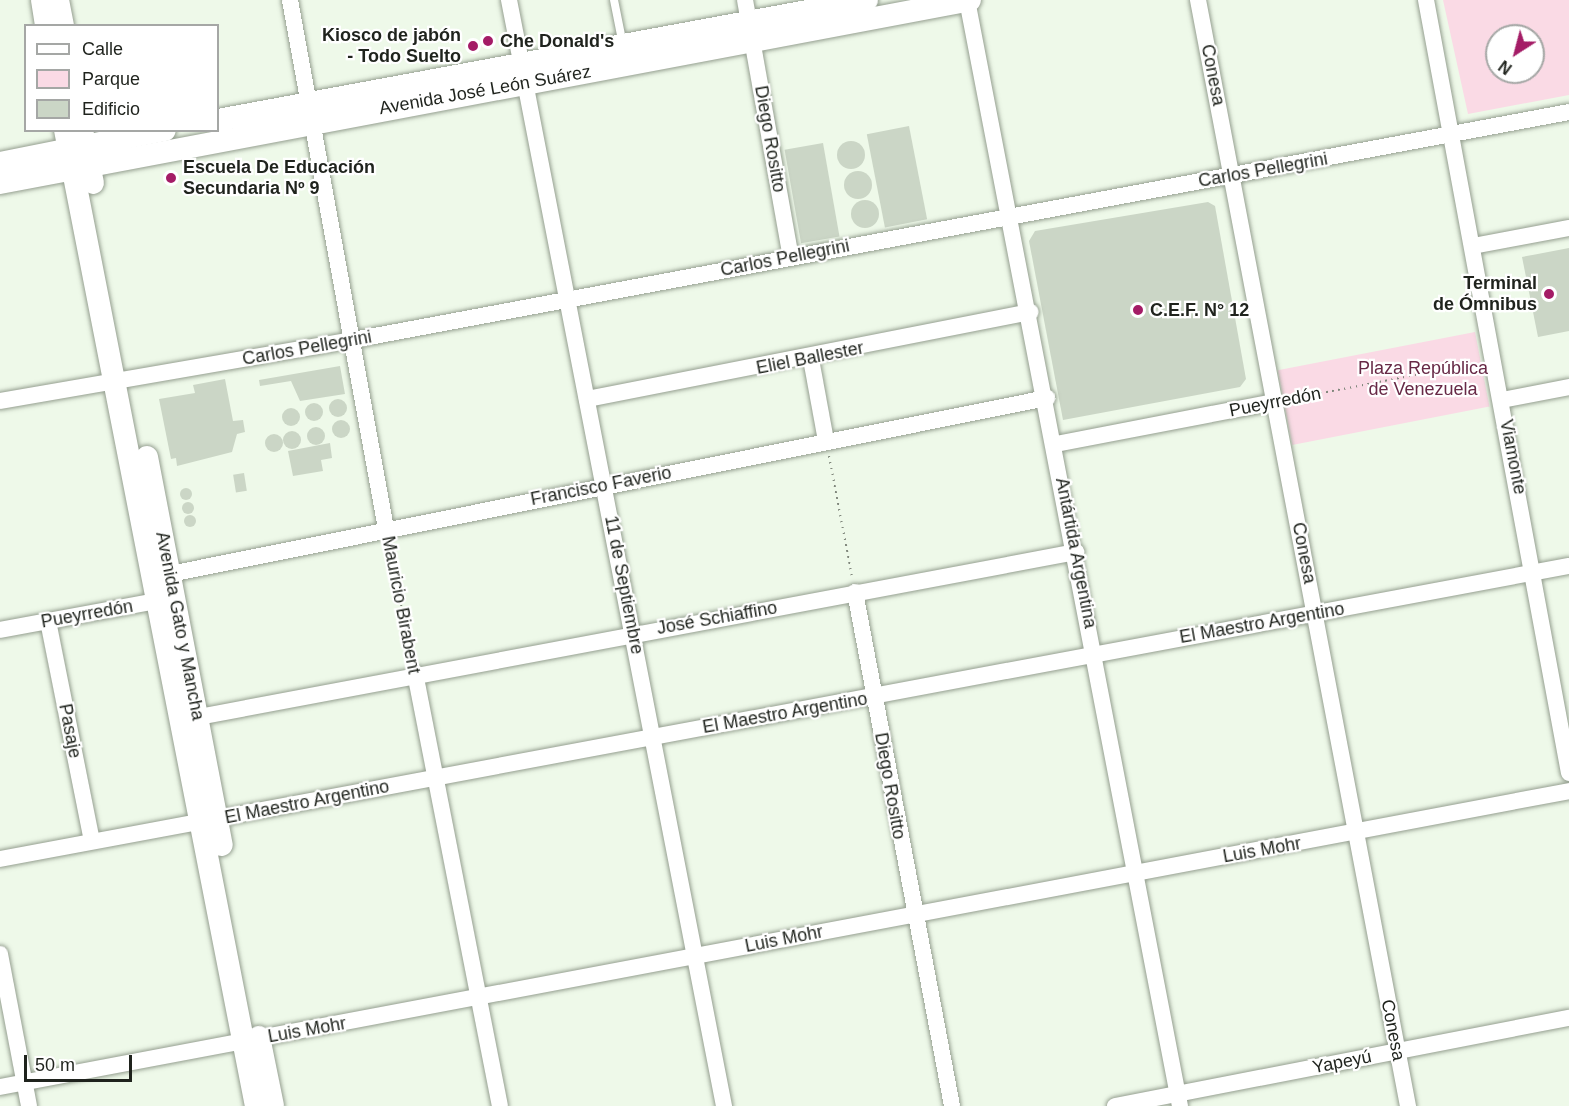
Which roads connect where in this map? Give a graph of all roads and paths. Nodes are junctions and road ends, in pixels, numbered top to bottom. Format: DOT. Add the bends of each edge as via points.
graph roads {
  1 [pos="42,0"];
  2 [pos="58,0"];
  3 [pos="290,0"];
  4 [pos="508,0"];
  5 [pos="614,0"];
  6 [pos="867,0"];
  7 [pos="968,0"];
  8 [pos="1198,0"];
  9 [pos="1426,0"];
  10 [pos="749,21"];
  11 [pos="46,24"];
  12 [pos="63,24"];
  13 [pos="623,45"];
  14 [pos="524,74"];
  15 [pos="1569,112"];
  16 [pos="311,113"];
  17 [pos="219,120"];
  18 [pos="219,127"];
  19 [pos="155,132"];
  20 [pos="185,132"];
  21 [pos="1452,135"];
  22 [pos="78,148"];
  23 [pos="0,163"];
  24 [pos="1232,176"];
  25 [pos="0,183"];
  26 [pos="1011,215"];
  27 [pos="1569,228"];
  28 [pos="1473,246"];
  29 [pos="791,257"];
  30 [pos="567,298"];
  31 [pos="1031,312"];
  32 [pos="353,340"];
  33 [pos="811,359"];
  34 [pos="1494,360"];
  35 [pos="123,380"];
  36 [pos="1569,387"];
  37 [pos="1047,398"];
  38 [pos="587,399"];
  39 [pos="1502,400"];
  40 [pos="0,401"];
  41 [pos="1275,402"];
  42 [pos="826,441"];
  43 [pos="1056,444"];
  44 [pos="604,485"];
  45 [pos="386,529"];
  46 [pos="1076,552"];
  47 [pos="1569,566"];
  48 [pos="1534,572"];
  49 [pos="162,576"];
  50 [pos="855,592"];
  51 [pos="167,600"];
  52 [pos="1315,614"];
  53 [pos="48,621"];
  54 [pos="0,630"];
  55 [pos="633,633"];
  56 [pos="1095,653"];
  57 [pos="415,673"];
  58 [pos="874,697"];
  59 [pos="190,719"];
  60 [pos="654,737"];
  61 [pos="1569,772"];
  62 [pos="436,777"];
  63 [pos="1569,791"];
  64 [pos="210,821"];
  65 [pos="1354,833"];
  66 [pos="92,841"];
  67 [pos="0,859"];
  68 [pos="1133,874"];
  69 [pos="912,915"];
  70 [pos="0,954"];
  71 [pos="696,956"];
  72 [pos="482,1000"];
  73 [pos="1569,1018"];
  74 [pos="252,1040"];
  75 [pos="1397,1051"];
  76 [pos="24,1083"];
  77 [pos="0,1087"];
  78 [pos="1179,1100"];
  79 [pos="29,1106"];
  80 [pos="256,1106"];
  81 [pos="273,1106"];
  82 [pos="500,1106"];
  83 [pos="724,1106"];
  84 [pos="951,1106"];
  85 [pos="1115,1106"];
  86 [pos="1408,1106"];
  1 -- 11 [label="main road"];
  2 -- 12 [label="main road"];
  3 -- 16 [label="street, Mauricio Birabent"];
  4 -- 14 [label="street, 11 de Septiembre"];
  5 -- 13 [label="lane"];
  6 -- 10 [label="main road, Avenida José León Suárez"];
  7 -- 10 [label="main road, Avenida José León Suárez"];
  7 -- 26 [label="street, Antártida Argentina"];
  8 -- 24 [label="street, Conesa"];
  9 -- 21 [label="street, Viamonte"];
  10 -- 13 [label="main road, Avenida José León Suárez"];
  10 -- 14 [label="main road, Avenida José León Suárez"];
  10 -- 29 [label="street, Diego Rositto"];
  13 -- 14 [label="main road, Avenida José León Suárez"];
  14 -- 16 [label="main road, Avenida José León Suárez"];
  14 -- 30 [label="street, 11 de Septiembre"];
  15 -- 21 [label="street, Carlos Pellegrini"];
  16 -- 17 [label="main road, Avenida José León Suárez"];
  16 -- 18 [label="main road, Avenida José León Suárez"];
  16 -- 32 [label="street, Mauricio Birabent"];
  19 -- 22 [label="main road, Avenida José León Suárez"];
  20 -- 22 [label="main road, Avenida José León Suárez"];
  21 -- 24 [label="street, Carlos Pellegrini"];
  21 -- 28 [label="street, Viamonte"];
  22 -- 23 [label="main road, Avenida José León Suárez"];
  22 -- 25 [label="main road, Avenida José León Suárez"];
  22 -- 35 [label="main road, Avenida Gato y Mancha"];
  24 -- 26 [label="street, Carlos Pellegrini"];
  24 -- 41 [label="street, Conesa"];
  26 -- 29 [label="street, Carlos Pellegrini"];
  26 -- 31 [label="street, Antártida Argentina"];
  27 -- 28 [label="street"];
  28 -- 34 [label="street, Viamonte"];
  29 -- 30 [label="street, Carlos Pellegrini"];
  30 -- 32 [label="street, Carlos Pellegrini"];
  30 -- 38 [label="street, 11 de Septiembre"];
  31 -- 33 [label="street, Eliel Ballester"];
  31 -- 37 [label="street, Antártida Argentina"];
  32 -- 35 [label="street, Carlos Pellegrini"];
  32 -- 45 [label="street, Mauricio Birabent"];
  33 -- 38 [label="street, Eliel Ballester"];
  33 -- 42 [label="street"];
  34 -- 39 [label="street, Viamonte"];
  34 -- 41 [label="path, Pueyrredón"];
  35 -- 40 [label="street, Carlos Pellegrini"];
  35 -- 49 [label="main road, Avenida Gato y Mancha"];
  36 -- 39 [label="street"];
  37 -- 42 [label="street, Francisco Faverio"];
  37 -- 43 [label="street, Antártida Argentina"];
  38 -- 44 [label="street, 11 de Septiembre"];
  39 -- 48 [label="street, Viamonte"];
  41 -- 43 [label="street, Pueyrredón"];
  41 -- 52 [label="street, Conesa"];
  42 -- 44 [label="street, Francisco Faverio"];
  42 -- 50 [label="path"];
  43 -- 46 [label="street, Antártida Argentina"];
  44 -- 45 [label="street, Francisco Faverio"];
  44 -- 55 [label="street, 11 de Septiembre"];
  45 -- 49 [label="street, Francisco Faverio"];
  45 -- 57 [label="path, Mauricio Birabent"];
  46 -- 50 [label="street, José Schiaffino"];
  46 -- 56 [label="street, Antártida Argentina"];
  47 -- 48 [label="street, El Maestro Argentino"];
  48 -- 52 [label="street, El Maestro Argentino"];
  48 -- 61 [label="street, Viamonte"];
  49 -- 51 [label="main road, Avenida Gato y Mancha"];
  50 -- 55 [label="street, José Schiaffino"];
  50 -- 58 [label="street, Diego Rositto"];
  51 -- 53 [label="street, Pueyrredón"];
  51 -- 59 [label="main road, Avenida Gato y Mancha"];
  52 -- 56 [label="street, El Maestro Argentino"];
  52 -- 65 [label="street, Conesa"];
  53 -- 54 [label="street, Pueyrredón"];
  53 -- 66 [label="street, Pasaje"];
  55 -- 57 [label="street, José Schiaffino"];
  55 -- 60 [label="street, 11 de Septiembre"];
  56 -- 58 [label="street, El Maestro Argentino"];
  56 -- 68 [label="street, Antártida Argentina"];
  57 -- 59 [label="street, José Schiaffino"];
  57 -- 62 [label="street, Mauricio Birabent"];
  58 -- 60 [label="street, El Maestro Argentino"];
  58 -- 69 [label="street, Diego Rositto"];
  59 -- 64 [label="main road, Avenida Gato y Mancha"];
  60 -- 62 [label="street, El Maestro Argentino"];
  60 -- 71 [label="street, 11 de Septiembre"];
  62 -- 64 [label="street, El Maestro Argentino"];
  62 -- 72 [label="street, Mauricio Birabent"];
  63 -- 65 [label="street, Luis Mohr"];
  64 -- 66 [label="street, El Maestro Argentino"];
  64 -- 74 [label="main road, Avenida Gato y Mancha"];
  65 -- 68 [label="street, Luis Mohr"];
  65 -- 75 [label="street, Conesa"];
  66 -- 67 [label="street, El Maestro Argentino"];
  68 -- 69 [label="street, Luis Mohr"];
  68 -- 78 [label="street, Antártida Argentina"];
  69 -- 71 [label="street, Luis Mohr"];
  69 -- 84 [label="street, Diego Rositto"];
  70 -- 76 [label="street"];
  71 -- 72 [label="street, Luis Mohr"];
  71 -- 83 [label="street, 11 de Septiembre"];
  72 -- 74 [label="street, Luis Mohr"];
  72 -- 82 [label="street, Mauricio Birabent"];
  73 -- 75 [label="street, Yapeyú"];
  74 -- 76 [label="street, Luis Mohr"];
  74 -- 80 [label="main road, Avenida Gato y Mancha"];
  74 -- 81 [label="main road, Avenida Gato y Mancha"];
  75 -- 78 [label="street, Yapeyú"];
  75 -- 86 [label="street, Conesa"];
  76 -- 77 [label="street, Luis Mohr"];
  76 -- 79 [label="street"];
  78 -- 85 [label="street, Yapeyú"];
}
